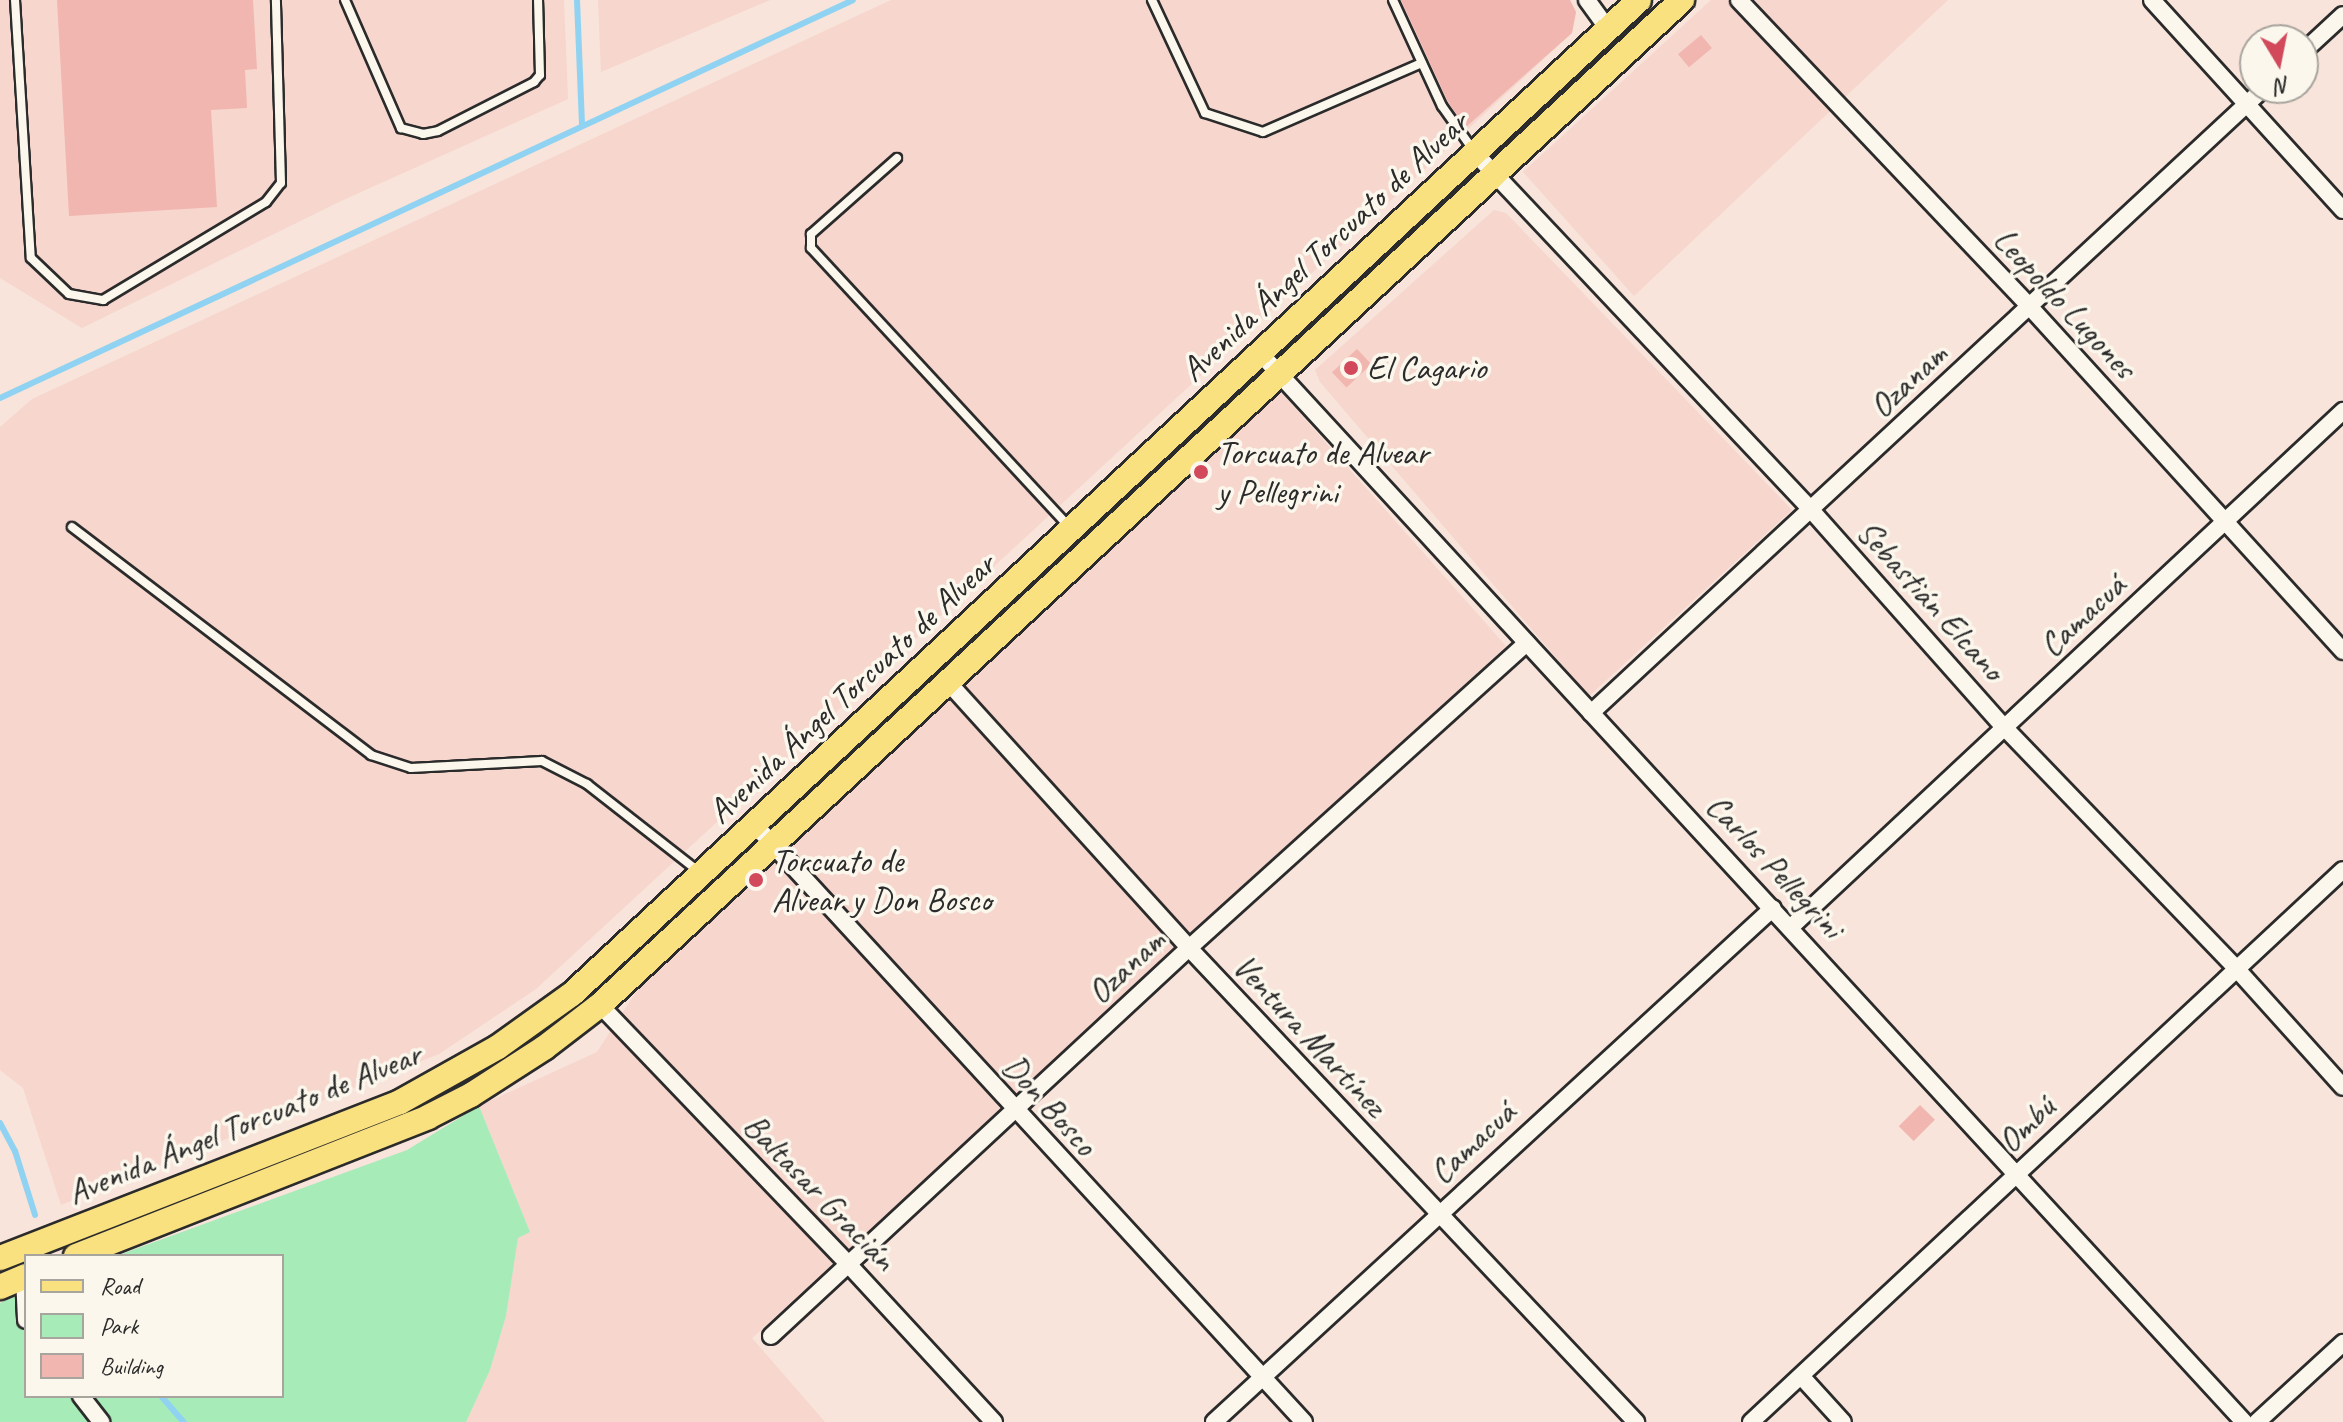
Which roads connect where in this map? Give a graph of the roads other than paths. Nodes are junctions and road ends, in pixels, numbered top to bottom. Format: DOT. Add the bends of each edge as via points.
graph roads {
  1 [pos="15,0"];
  2 [pos="276,0"];
  3 [pos="345,0"];
  4 [pos="538,0"];
  5 [pos="1152,0"];
  6 [pos="1393,0"];
  7 [pos="1587,0"];
  8 [pos="1639,0"];
  9 [pos="1682,0"];
  10 [pos="1739,0"];
  11 [pos="2152,0"];
  12 [pos="2343,15"];
  13 [pos="1607,28"];
  14 [pos="2319,37"];
  15 [pos="1422,63"];
  16 [pos="2239,94"];
  17 [pos="2246,104"];
  18 [pos="2248,104"];
  19 [pos="1474,152"];
  20 [pos="897,158"];
  21 [pos="1494,173"];
  22 [pos="2343,210"];
  23 [pos="2030,307"];
  24 [pos="1260,353"];
  25 [pos="1279,375"];
  26 [pos="2343,411"];
  27 [pos="1812,511"];
  28 [pos="2225,524"];
  29 [pos="72,527"];
  30 [pos="1071,529"];
  31 [pos="1526,643"];
  32 [pos="2343,651"];
  33 [pos="948,682"];
  34 [pos="1591,713"];
  35 [pos="2005,728"];
  36 [pos="764,834"];
  37 [pos="2343,870"];
  38 [pos="702,874"];
  39 [pos="1773,908"];
  40 [pos="1791,927"];
  41 [pos="1189,948"];
  42 [pos="2235,967"];
  43 [pos="600,1005"];
  44 [pos="2343,1087"];
  45 [pos="1015,1111"];
  46 [pos="2018,1173"];
  47 [pos="1437,1215"];
  48 [pos="81,1254"];
  49 [pos="0,1258"];
  50 [pos="849,1265"];
  51 [pos="24,1277"];
  52 [pos="0,1287"];
  53 [pos="771,1336"];
  54 [pos="2343,1343"];
  55 [pos="1801,1376"];
  56 [pos="1261,1378"];
  57 [pos="83,1398"];
  58 [pos="101,1422"];
  59 [pos="994,1422"];
  60 [pos="1214,1422"];
  61 [pos="1304,1422"];
  62 [pos="1636,1422"];
  63 [pos="1751,1422"];
  64 [pos="1843,1422"];
  65 [pos="2244,1422"];
  66 [pos="2257,1422"];
  1 -- 2 [label="lane" via="31,258 69,294 103,300 276,192 282,176"];
  3 -- 4 [label="lane" via="401,128 423,134 534,82 540,75"];
  5 -- 15 [label="lane" via="1205,113 1263,132"];
  6 -- 15 [label="lane"];
  7 -- 13 [label="street"];
  8 -- 13 [label="main road, Avenida Ángel Torcuato de Alvear"];
  9 -- 21 [label="main road, Avenida Ángel Torcuato de Alvear"];
  10 -- 23 [label="street, Leopoldo Lugones"];
  11 -- 16 [label="street"];
  12 -- 14 [label="street"];
  13 -- 19 [label="main road, Avenida Ángel Torcuato de Alvear"];
  15 -- 19 [label="lane" via="1449,118"];
  17 -- 23 [label="street, Ozanam"];
  18 -- 22 [label="street"];
  19 -- 21 [label="street, Sebastián Elcano"];
  19 -- 24 [label="main road, Avenida Ángel Torcuato de Alvear"];
  20 -- 30 [label="lane" via="811,234 811,248"];
  21 -- 25 [label="main road, Avenida Ángel Torcuato de Alvear"];
  21 -- 27 [label="street, Sebastián Elcano"];
  23 -- 27 [label="street, Ozanam"];
  23 -- 28 [label="street, Leopoldo Lugones"];
  24 -- 25 [label="street, Carlos Pellegrini"];
  24 -- 30 [label="main road, Avenida Ángel Torcuato de Alvear"];
  25 -- 31 [label="street, Carlos Pellegrini"];
  25 -- 33 [label="main road, Avenida Ángel Torcuato de Alvear"];
  26 -- 28 [label="street, Camacuá"];
  27 -- 34 [label="street, Ozanam"];
  27 -- 35 [label="street, Sebastián Elcano"];
  28 -- 32 [label="street, Leopoldo Lugones"];
  28 -- 35 [label="street, Camacuá"];
  29 -- 38 [label="lane" via="371,755 411,768 542,761 587,784"];
  30 -- 36 [label="main road, Avenida Ángel Torcuato de Alvear"];
  31 -- 34 [label="street, Carlos Pellegrini"];
  31 -- 41 [label="street, Ozanam"];
  33 -- 36 [label="main road, Avenida Ángel Torcuato de Alvear"];
  33 -- 41 [label="street, Ventura Martínez"];
  34 -- 39 [label="street, Carlos Pellegrini"];
  35 -- 40 [label="street, Camacuá"];
  35 -- 42 [label="street, Sebastián Elcano"];
  36 -- 38 [label="main road, Avenida Ángel Torcuato de Alvear"];
  36 -- 43 [label="main road, Avenida Ángel Torcuato de Alvear"];
  36 -- 45 [label="street, Don Bosco"];
  37 -- 42 [label="street, Ombú"];
  38 -- 49 [label="main road, Avenida Ángel Torcuato de Alvear" via="572,994 498,1047 429,1087"];
  39 -- 40 [label="street, Carlos Pellegrini"];
  39 -- 47 [label="street, Camacuá"];
  40 -- 46 [label="street, Carlos Pellegrini"];
  41 -- 45 [label="street, Ozanam"];
  41 -- 47 [label="street, Ventura Martínez"];
  42 -- 44 [label="street, Sebastián Elcano"];
  42 -- 46 [label="street, Ombú"];
  43 -- 48 [label="main road, Avenida Ángel Torcuato de Alvear" via="544,1048 428,1117"];
  43 -- 50 [label="street, Baltasar Gracián"];
  45 -- 50 [label="street, Ozanam"];
  45 -- 56 [label="street, Don Bosco"];
  46 -- 55 [label="street, Ombú"];
  46 -- 65 [label="street, Carlos Pellegrini"];
  47 -- 56 [label="street, Camacuá"];
  47 -- 62 [label="street, Ventura Martínez"];
  50 -- 53 [label="street, Ozanam"];
  50 -- 59 [label="street, Baltasar Gracián"];
  51 -- 52 [label="main road"];
  54 -- 66 [label="street"];
  55 -- 63 [label="street, Ombú"];
  55 -- 64 [label="street"];
  56 -- 60 [label="street, Camacuá"];
  56 -- 61 [label="street, Don Bosco"];
  57 -- 58 [label="street"];
}
